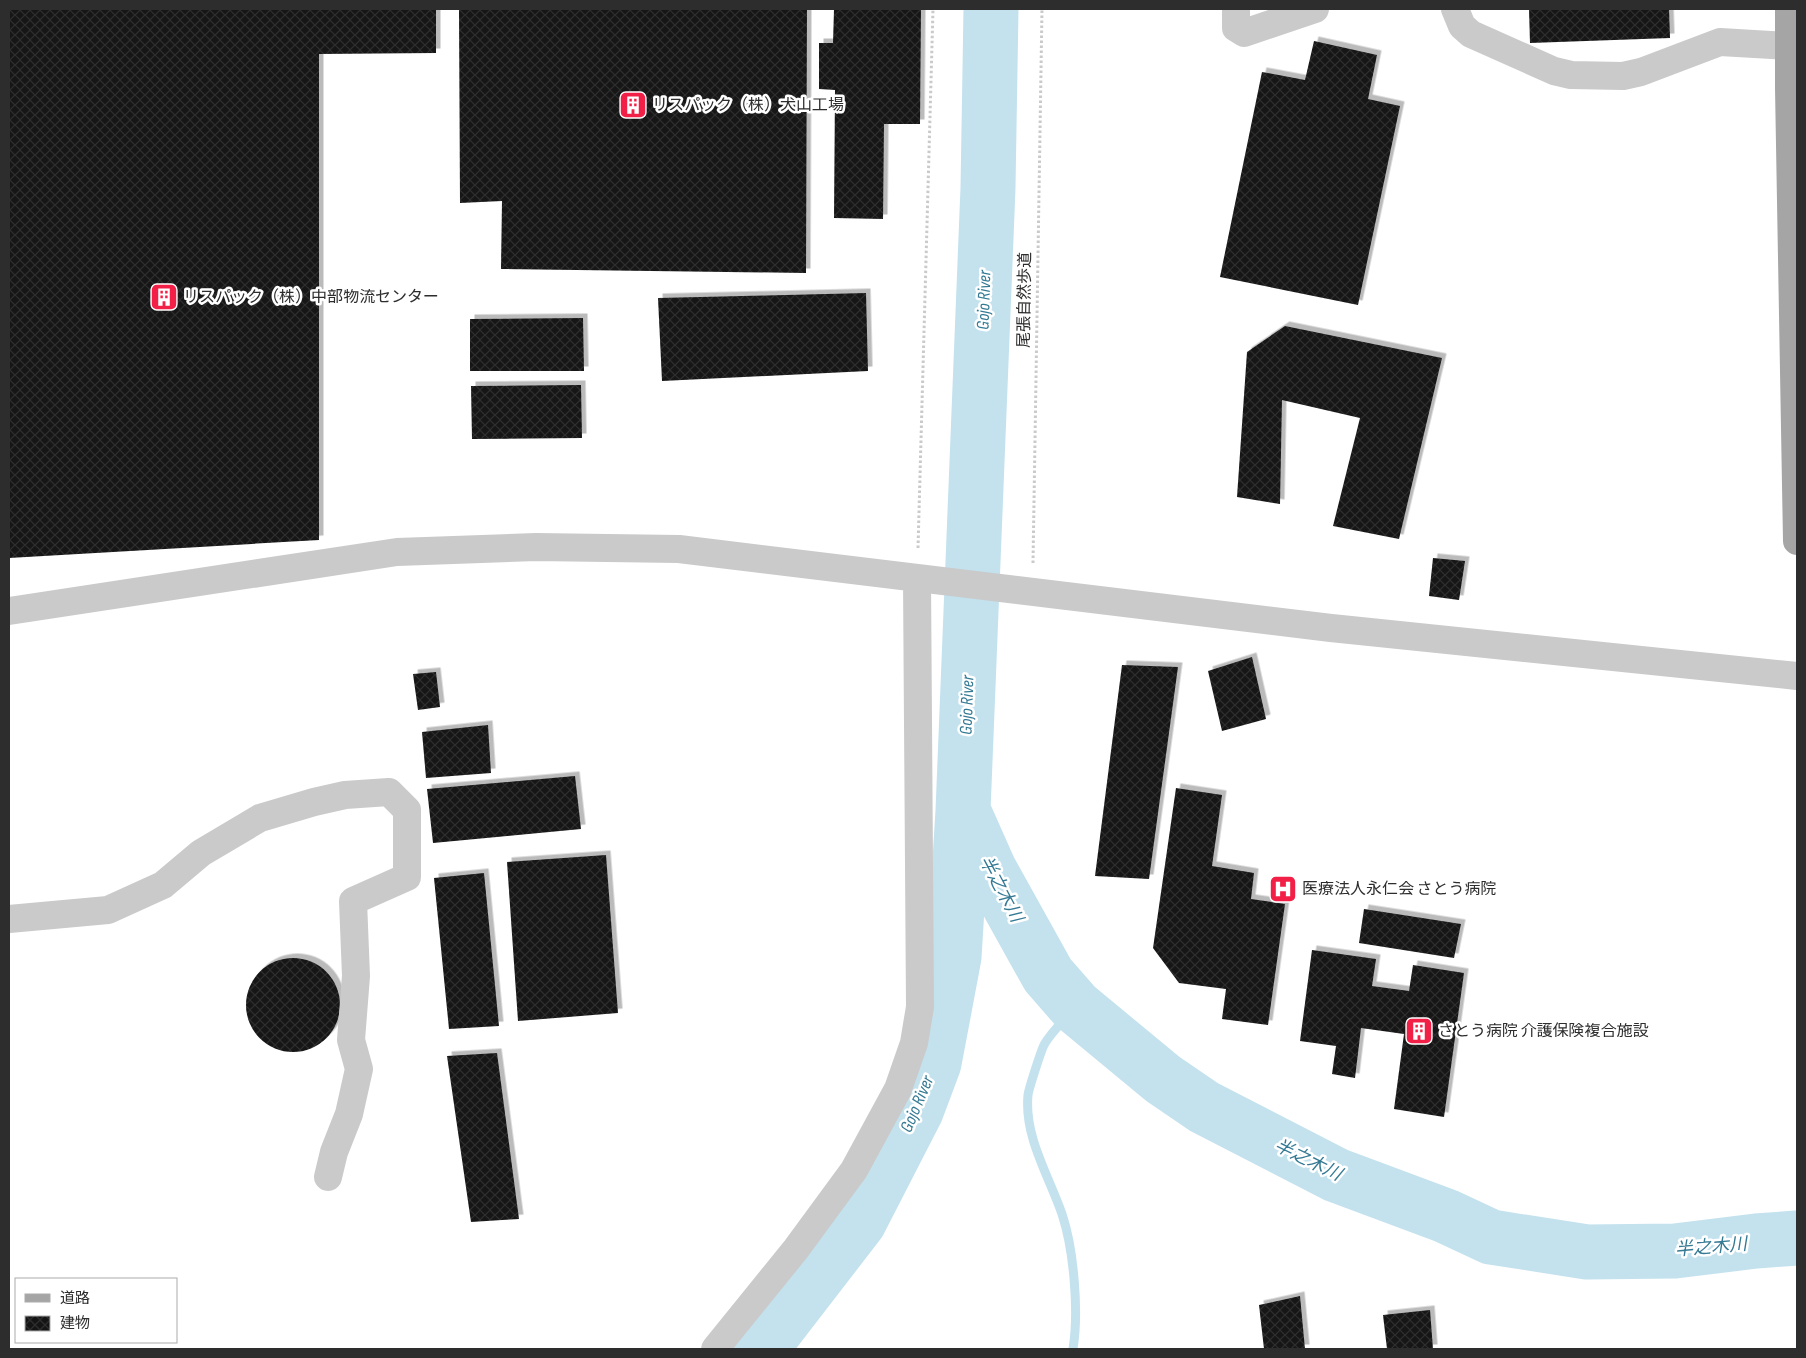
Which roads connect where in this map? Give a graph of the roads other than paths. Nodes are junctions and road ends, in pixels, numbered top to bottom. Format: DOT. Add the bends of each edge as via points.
graph roads {
  1 [pos="1315,9"];
  2 [pos="1455,9"];
  3 [pos="1789,9"];
  4 [pos="1236,18"];
  5 [pos="1789,46"];
  6 [pos="1793,88"];
  7 [pos="1797,541"];
  8 [pos="917,579"];
  9 [pos="9,611"];
  10 [pos="1797,676"];
  11 [pos="9,919"];
  12 [pos="328,1177"];
  13 [pos="715,1349"];
  1 -- 4 [label="street" via="1244,33"];
  2 -- 5 [label="street" via="1462,26 1471,34 1554,71 1571,75 1623,76 1720,42"];
  3 -- 5 [label="main road"];
  5 -- 6 [label="main road"];
  6 -- 7 [label="main road"];
  8 -- 9 [label="street" via="679,549 536,547 427,550"];
  8 -- 10 [label="street" via="1331,628"];
  8 -- 13 [label="street" via="920,1007 914,1043 898,1089 854,1170 796,1249"];
  11 -- 12 [label="street" via="108,910 163,884 201,853 260,818 314,802 388,792 407,810 407,878 353,901 356,976 352,1040 359,1070 349,1114"];
}
